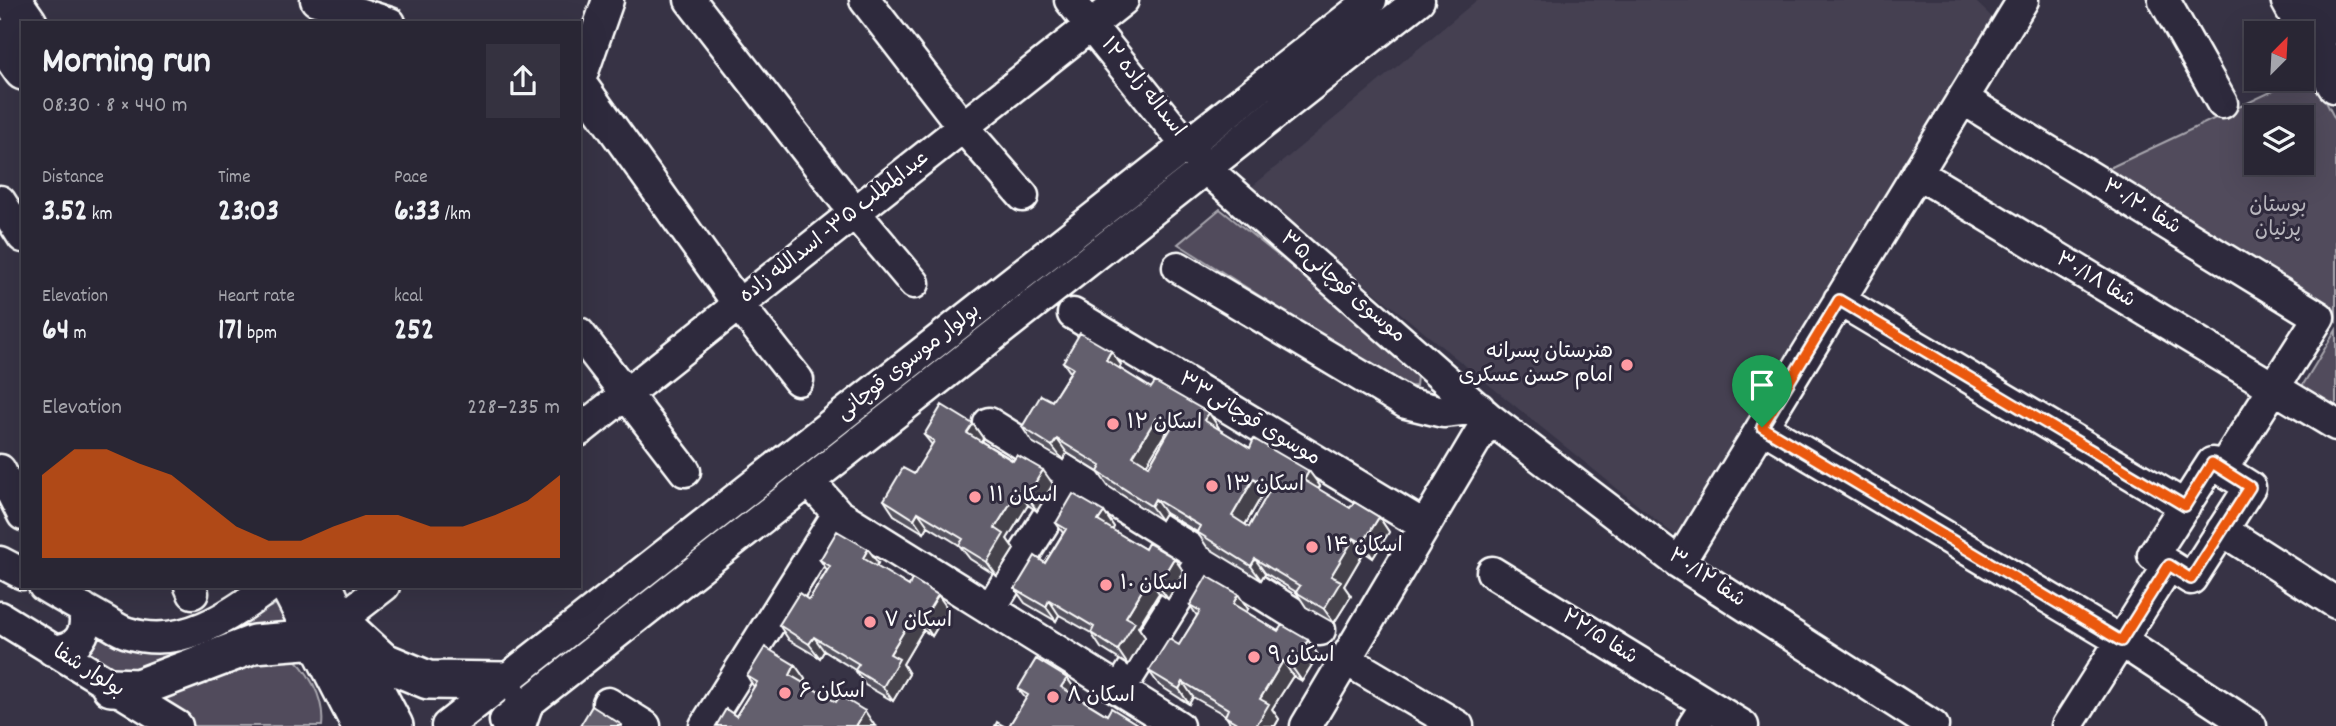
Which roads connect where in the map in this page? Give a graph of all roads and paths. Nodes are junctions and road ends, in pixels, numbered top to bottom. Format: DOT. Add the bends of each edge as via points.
graph roads {
  1 [pos="12,0"];
  2 [pos="316,0"];
  3 [pos="608,0"];
  4 [pos="690,0"];
  5 [pos="865,0"];
  6 [pos="1070,0"];
  7 [pos="1123,0"];
  8 [pos="1371,0"];
  9 [pos="1419,0"];
  10 [pos="2164,0"];
  11 [pos="2290,0"];
  12 [pos="2322,0"];
  13 [pos="2011,5"];
  14 [pos="360,18"];
  15 [pos="378,21"];
  16 [pos="1091,25"];
  17 [pos="2336,25"];
  18 [pos="11,44"];
  19 [pos="2333,71"];
  20 [pos="581,76"];
  21 [pos="581,85"];
  22 [pos="1962,99"];
  23 [pos="2222,103"];
  24 [pos="963,127"];
  25 [pos="1188,144"];
  26 [pos="1206,168"];
  27 [pos="1917,173"];
  28 [pos="1023,196"];
  29 [pos="0,201"];
  30 [pos="855,213"];
  31 [pos="21,234"];
  32 [pos="1178,267"];
  33 [pos="914,283"];
  34 [pos="1839,300"];
  35 [pos="739,305"];
  36 [pos="1073,314"];
  37 [pos="581,336"];
  38 [pos="798,380"];
  39 [pos="2274,388"];
  40 [pos="626,394"];
  41 [pos="1484,413"];
  42 [pos="989,423"];
  43 [pos="2336,425"];
  44 [pos="1762,427"];
  45 [pos="581,429"];
  46 [pos="2222,469"];
  47 [pos="0,470"];
  48 [pos="685,471"];
  49 [pos="1073,476"];
  50 [pos="809,481"];
  51 [pos="2185,506"];
  52 [pos="21,511"];
  53 [pos="838,514"];
  54 [pos="1425,526"];
  55 [pos="2222,530"];
  56 [pos="1203,557"];
  57 [pos="0,562"];
  58 [pos="1679,563"];
  59 [pos="2169,565"];
  60 [pos="1492,572"];
  61 [pos="21,574"];
  62 [pos="629,583"];
  63 [pos="48,588"];
  64 [pos="268,588"];
  65 [pos="290,588"];
  66 [pos="324,588"];
  67 [pos="382,588"];
  68 [pos="2336,603"];
  69 [pos="83,608"];
  70 [pos="647,609"];
  71 [pos="990,609"];
  72 [pos="0,617"];
  73 [pos="1320,630"];
  74 [pos="326,636"];
  75 [pos="2121,641"];
  76 [pos="52,650"];
  77 [pos="1345,659"];
  78 [pos="111,687"];
  79 [pos="1120,690"];
  80 [pos="608,703"];
  81 [pos="511,710"];
  82 [pos="1700,715"];
  83 [pos="1173,725"];
  84 [pos="177,726"];
  85 [pos="329,726"];
  86 [pos="361,726"];
  87 [pos="394,726"];
  88 [pos="447,726"];
  89 [pos="645,726"];
  90 [pos="705,726"];
  91 [pos="1306,726"];
  92 [pos="1458,726"];
  93 [pos="1743,726"];
  94 [pos="1933,726"];
  95 [pos="2067,726"];
  96 [pos="2251,726"];
  1 -- 18 [label="main road"];
  2 -- 14 [label="street"];
  3 -- 20 [label="street"];
  4 -- 30 [label="street"];
  5 -- 24 [label="street"];
  6 -- 16 [label="street, اسداله زاده ۱۲"];
  7 -- 16 [label="street, عبدالمطلب ۳۵- اسدالله زاده"];
  8 -- 25 [label="street, بولوار موسوی قوچانی"];
  9 -- 26 [label="street, بولوار موسوی قوچانی"];
  10 -- 23 [label="street"];
  11 -- 19 [label="main road"];
  12 -- 17 [label="main road"];
  13 -- 22 [label="street"];
  14 -- 15 [label="street"];
  16 -- 24 [label="street, عبدالمطلب ۳۵- اسدالله زاده"];
  16 -- 25 [label="street, اسداله زاده ۱۲"];
  21 -- 35 [label="street"];
  22 -- 27 [label="street"];
  22 -- 39 [label="street, شفا ۳۰/۲۰" via="2319,317"];
  24 -- 28 [label="street"];
  24 -- 30 [label="street, عبدالمطلب ۳۵- اسدالله زاده"];
  25 -- 26 [label="street, اسداله زاده ۱۲"];
  25 -- 62 [label="street, بولوار موسوی قوچانی"];
  26 -- 41 [label="street, موسوی قوچانی۳۵"];
  26 -- 50 [label="street, بولوار موسوی قوچانی"];
  27 -- 34 [label="street"];
  27 -- 39 [label="street, شفا ۳۰/۱۸"];
  29 -- 31 [label="street"];
  30 -- 33 [label="street"];
  30 -- 35 [label="street, عبدالمطلب ۳۵- اسدالله زاده"];
  32 -- 41 [label="street" via="1406,403 1443,412"];
  34 -- 44 [label="street"];
  34 -- 51 [label="street"];
  35 -- 38 [label="street"];
  35 -- 40 [label="street, عبدالمطلب ۳۵- اسدالله زاده"];
  36 -- 54 [label="street, موسوی قوچانی۳۳"];
  37 -- 40 [label="street"];
  39 -- 43 [label="street, شفا ۳۰/۱۸"];
  39 -- 46 [label="street"];
  40 -- 45 [label="street, عبدالمطلب ۳۵- اسدالله زاده"];
  40 -- 48 [label="street"];
  41 -- 54 [label="street"];
  41 -- 58 [label="street, شفا ۳۰/۱۲"];
  42 -- 49 [label="street"];
  44 -- 58 [label="street"];
  44 -- 75 [label="street"];
  46 -- 51 [label="street" via="2212,463"];
  46 -- 55 [label="street" via="2250,487"];
  47 -- 52 [label="street"];
  49 -- 56 [label="street"];
  49 -- 71 [label="street"];
  50 -- 53 [label="street"];
  50 -- 70 [label="street, بولوار موسوی قوچانی"];
  51 -- 59 [label="street" via="2153,555"];
  53 -- 71 [label="street"];
  53 -- 90 [label="street"];
  54 -- 77 [label="street"];
  55 -- 59 [label="street" via="2191,579"];
  55 -- 68 [label="street"];
  56 -- 73 [label="street"];
  56 -- 79 [label="street"];
  57 -- 61 [label="street"];
  58 -- 94 [label="street, شفا ۳۰/۱۲"];
  59 -- 75 [label="street"];
  60 -- 82 [label="street, شفا ۲۲/۵"];
  62 -- 70 [label="street"];
  62 -- 81 [label="street, بولوار موسوی قوچانی"];
  63 -- 69 [label="street"];
  64 -- 69 [label="street" via="240,610 208,625 188,634 158,638 128,633"];
  65 -- 74 [label="main road"];
  66 -- 74 [label="main road"];
  67 -- 74 [label="street"];
  69 -- 76 [label="street" via="86,619 81,639 73,646"];
  70 -- 81 [label="street, بولوار موسوی قوچانی"];
  71 -- 79 [label="street"];
  72 -- 76 [label="street, بولوار شفا"];
  74 -- 78 [label="main road" via="254,644 138,688"];
  74 -- 81 [label="main road"];
  74 -- 85 [label="main road"];
  74 -- 86 [label="main road"];
  74 -- 87 [label="main road"];
  75 -- 95 [label="street"];
  75 -- 96 [label="street"];
  76 -- 78 [label="street, بولوار شفا"];
  77 -- 91 [label="street"];
  77 -- 92 [label="street"];
  78 -- 84 [label="street, بولوار شفا"];
  79 -- 83 [label="street"];
  80 -- 89 [label="street"];
  81 -- 88 [label="street, بولوار موسوی قوچانی"];
  82 -- 93 [label="street, شفا ۲۲/۵"];
}
